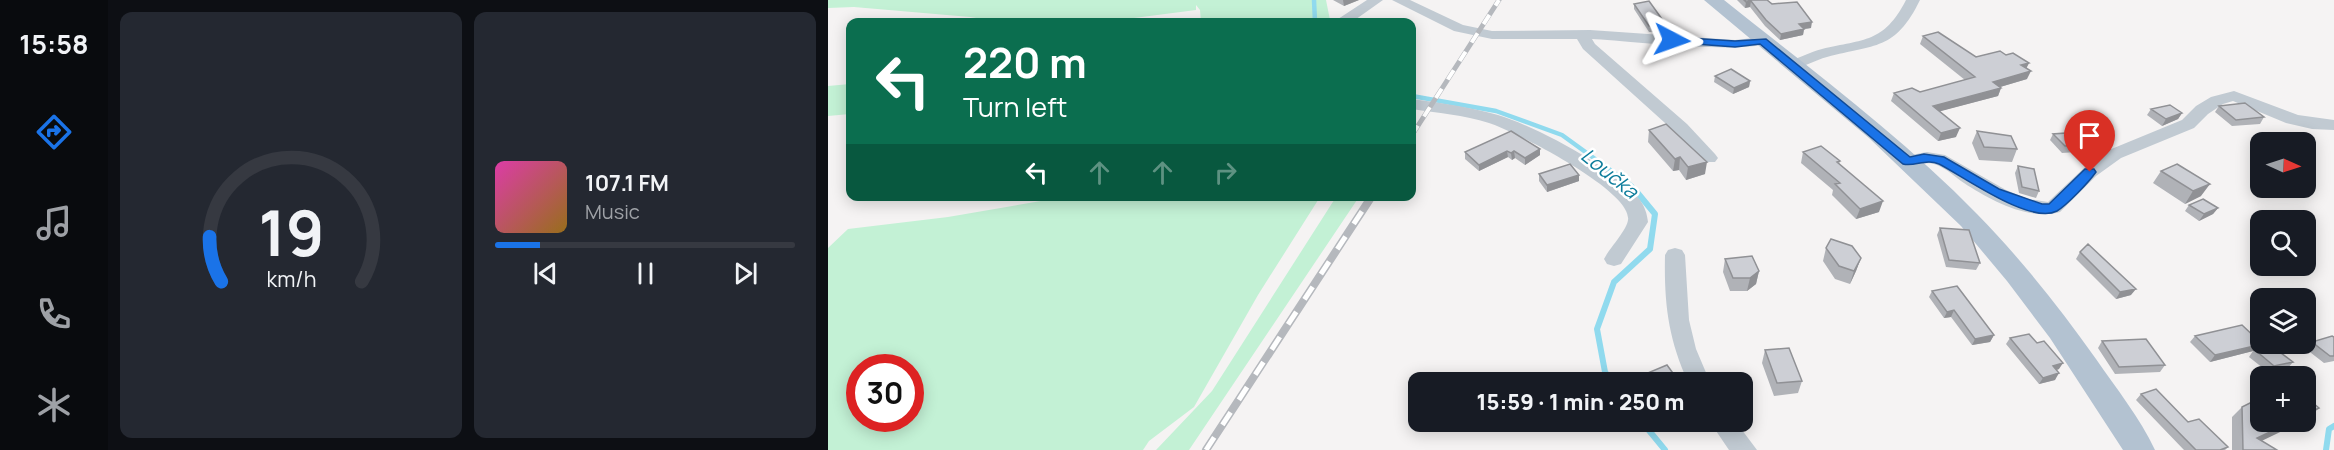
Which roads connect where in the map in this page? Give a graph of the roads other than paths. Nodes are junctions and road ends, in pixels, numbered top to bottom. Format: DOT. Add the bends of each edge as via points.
graph roads {
  1 [pos="1376,0"];
  2 [pos="1399,0"];
  3 [pos="1713,0"];
  4 [pos="1913,0"];
  5 [pos="1349,18"];
  6 [pos="1583,34"];
  7 [pos="1763,41"];
  8 [pos="1792,65"];
  9 [pos="1416,105"];
  10 [pos="2334,125"];
  11 [pos="1709,158"];
  12 [pos="1907,161"];
  13 [pos="1675,255"];
  14 [pos="1614,259"];
  15 [pos="1694,372"];
  16 [pos="1730,432"];
  17 [pos="1744,450"];
  18 [pos="2140,450"];
  1 -- 5 [label="street"];
  2 -- 6 [label="street" via="1450,24 1481,33"];
  3 -- 7 [label="main road"];
  4 -- 8 [label="street" via="1886,38"];
  6 -- 7 [label="street" via="1735,44"];
  6 -- 11 [label="street" via="1591,49"];
  7 -- 8 [label="main road"];
  8 -- 12 [label="main road"];
  9 -- 14 [label="street" via="1513,125 1613,186 1634,205 1638,222"];
  10 -- 12 [label="street" via="2292,119 2234,96 2217,100 2188,124 2115,154 2048,209 1994,192 1940,159"];
  12 -- 18 [label="main road" via="1970,221 2039,301"];
  13 -- 15 [label="street" via="1677,325"];
  16 -- 17 [label="street"];
}
